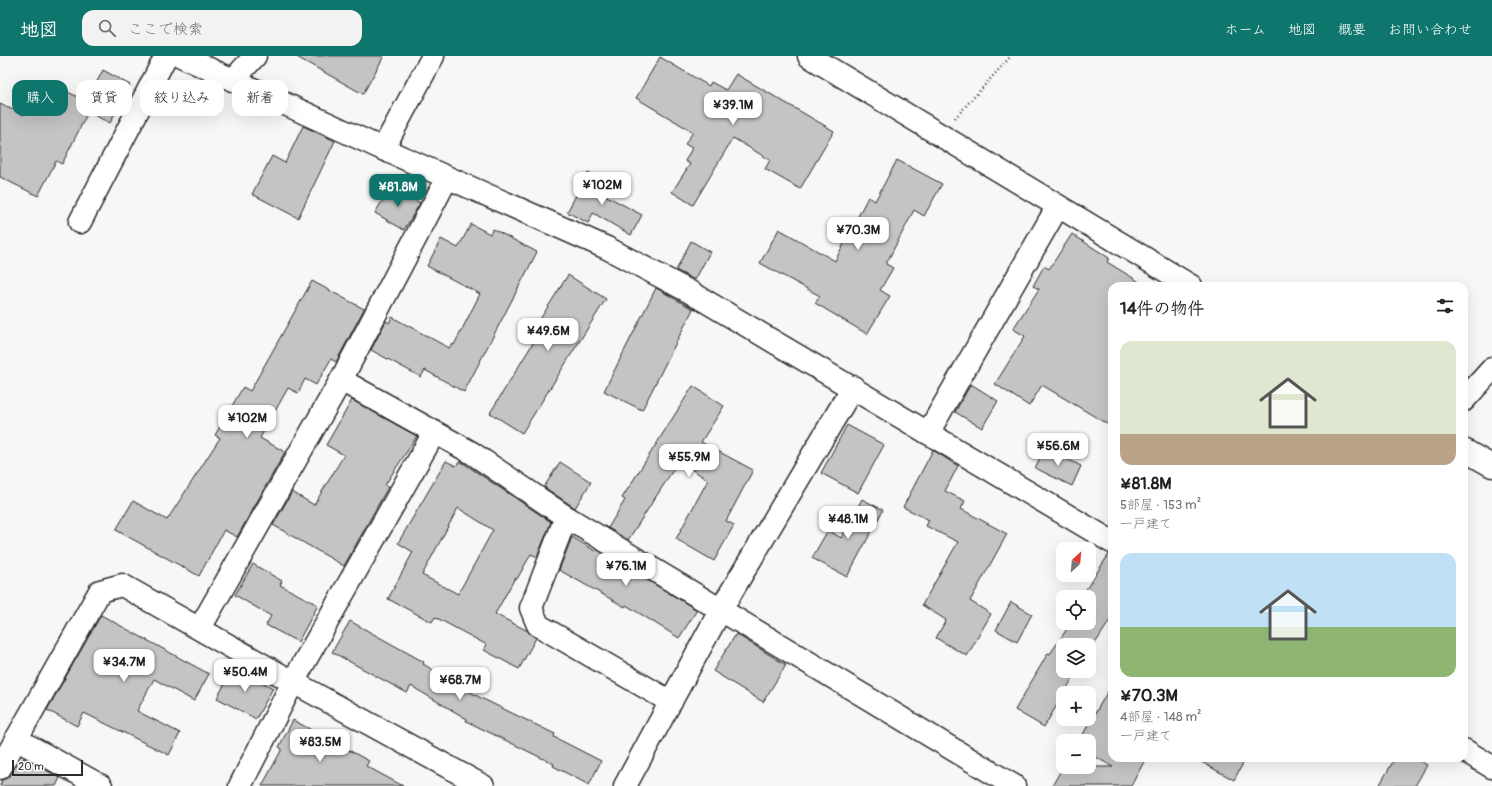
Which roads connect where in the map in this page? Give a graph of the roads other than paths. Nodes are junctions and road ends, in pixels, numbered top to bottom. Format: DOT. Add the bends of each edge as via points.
graph roads {
  1 [pos="166,56"];
  2 [pos="181,56"];
  3 [pos="255,56"];
  4 [pos="433,56"];
  5 [pos="809,56"];
  6 [pos="233,80"];
  7 [pos="288,105"];
  8 [pos="383,149"];
  9 [pos="447,178"];
  10 [pos="1058,206"];
  11 [pos="80,222"];
  12 [pos="1184,282"];
  13 [pos="1492,369"];
  14 [pos="341,380"];
  15 [pos="852,387"];
  16 [pos="1468,396"];
  17 [pos="928,432"];
  18 [pos="434,433"];
  19 [pos="1468,452"];
  20 [pos="1492,466"];
  21 [pos="566,517"];
  22 [pos="1108,540"];
  23 [pos="720,610"];
  24 [pos="200,628"];
  25 [pos="293,682"];
  26 [pos="671,702"];
  27 [pos="16,739"];
  28 [pos="1468,752"];
  29 [pos="1492,767"];
  30 [pos="0,768"];
  31 [pos="101,786"];
  32 [pos="240,786"];
  33 [pos="484,786"];
  34 [pos="625,786"];
  35 [pos="1014,786"];
  1 -- 11 [label="street"];
  2 -- 6 [label="street"];
  3 -- 6 [label="street"];
  4 -- 8 [label="street"];
  5 -- 10 [label="street"];
  7 -- 8 [label="street"];
  8 -- 9 [label="street"];
  9 -- 14 [label="street"];
  9 -- 15 [label="street" via="614,251 690,292"];
  10 -- 12 [label="street"];
  10 -- 17 [label="street"];
  13 -- 16 [label="street"];
  14 -- 18 [label="street"];
  14 -- 24 [label="street"];
  15 -- 17 [label="street"];
  15 -- 23 [label="street"];
  17 -- 22 [label="street"];
  18 -- 21 [label="street" via="472,454"];
  18 -- 25 [label="street"];
  19 -- 20 [label="street"];
  21 -- 23 [label="street"];
  21 -- 26 [label="street" via="531,608 538,625"];
  23 -- 26 [label="street"];
  23 -- 35 [label="street"];
  24 -- 25 [label="street"];
  24 -- 27 [label="street" via="122,585 100,591"];
  25 -- 32 [label="street"];
  25 -- 33 [label="street"];
  26 -- 34 [label="street"];
  27 -- 30 [label="street"];
  27 -- 31 [label="street"];
  28 -- 29 [label="street"];
}
